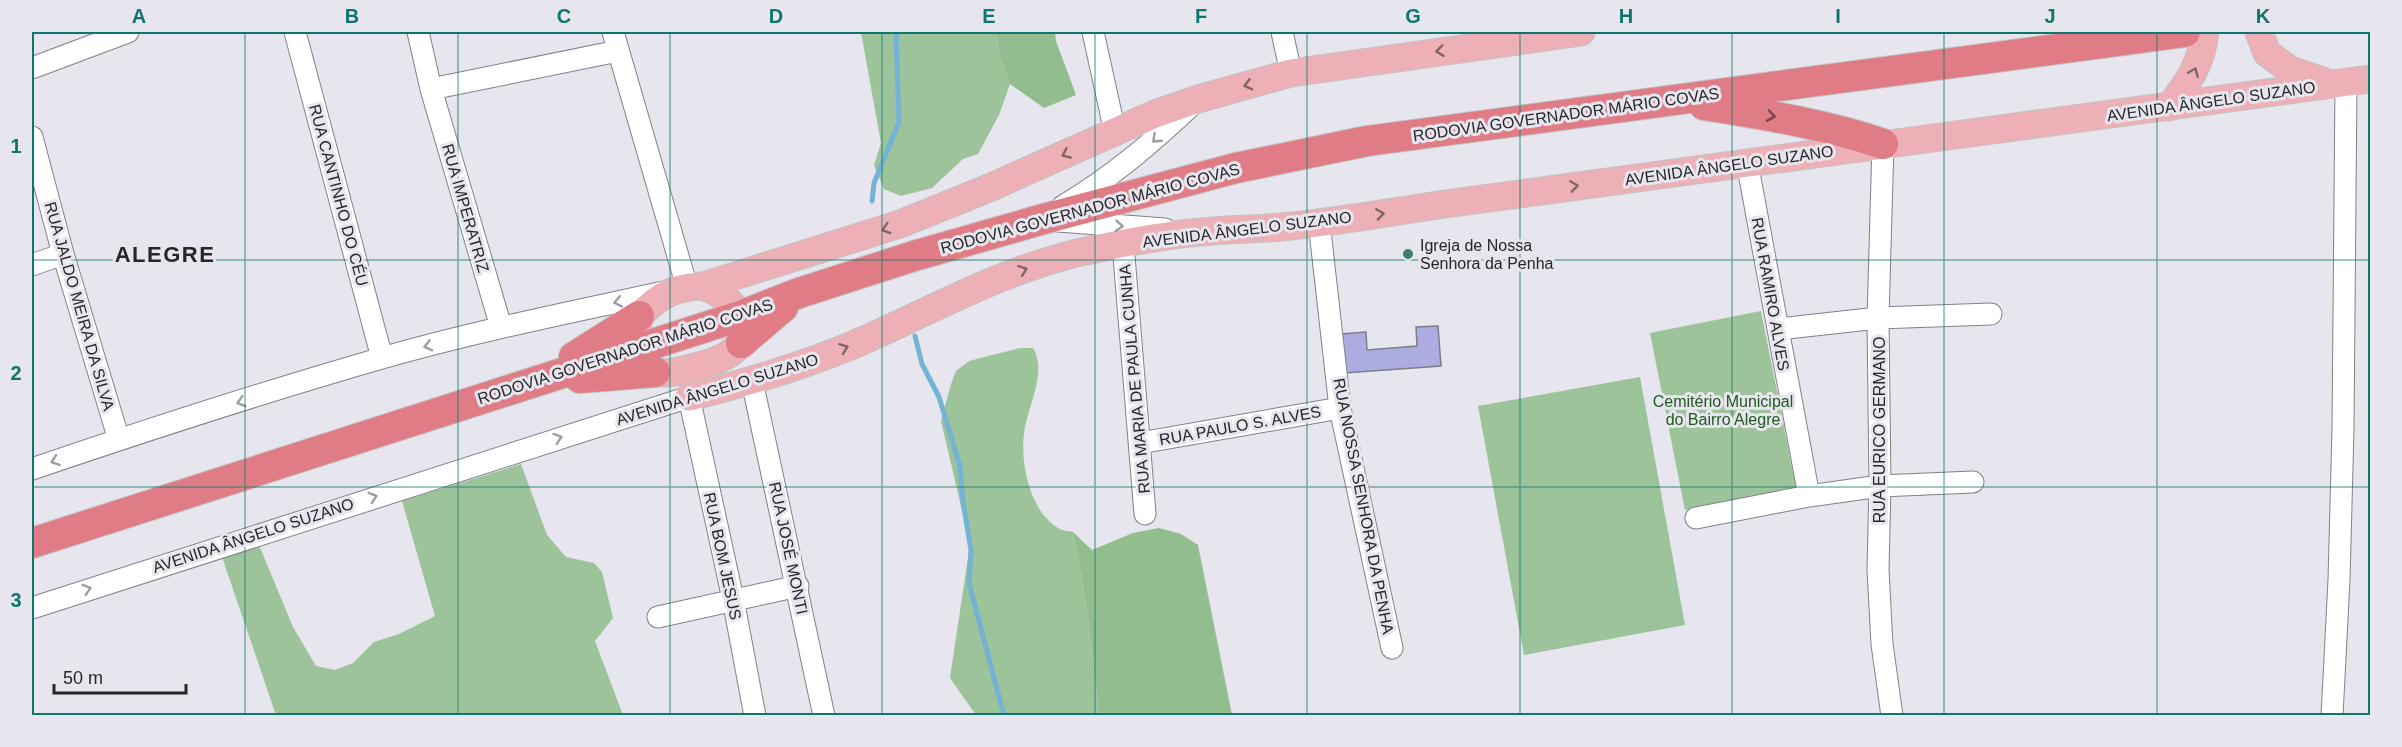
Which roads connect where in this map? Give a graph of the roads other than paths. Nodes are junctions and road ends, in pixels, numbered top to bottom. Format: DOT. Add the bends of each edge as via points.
graph roads {
  1 [pos="128,32"];
  2 [pos="295,32"];
  3 [pos="418,32"];
  4 [pos="1093,32"];
  5 [pos="1282,32"];
  6 [pos="1581,32"];
  7 [pos="2185,32"];
  8 [pos="2205,32"];
  9 [pos="2259,32"];
  10 [pos="1473,39"];
  11 [pos="616,41"];
  12 [pos="32,68"];
  13 [pos="1291,74"];
  14 [pos="2349,82"];
  15 [pos="431,89"];
  16 [pos="1198,99"];
  17 [pos="1671,100"];
  18 [pos="2169,107"];
  19 [pos="1115,132"];
  20 [pos="32,137"];
  21 [pos="1883,144"];
  22 [pos="1747,162"];
  23 [pos="1040,220"];
  24 [pos="1319,222"];
  25 [pos="1208,231"];
  26 [pos="1123,244"];
  27 [pos="63,254"];
  28 [pos="32,265"];
  29 [pos="712,303"];
  30 [pos="1991,314"];
  31 [pos="639,316"];
  32 [pos="1878,318"];
  33 [pos="501,327"];
  34 [pos="1778,329"];
  35 [pos="636,348"];
  36 [pos="382,358"];
  37 [pos="704,365"];
  38 [pos="660,373"];
  39 [pos="538,379"];
  40 [pos="752,381"];
  41 [pos="688,397"];
  42 [pos="1340,408"];
  43 [pos="119,440"];
  44 [pos="1140,443"];
  45 [pos="32,469"];
  46 [pos="1973,482"];
  47 [pos="1880,486"];
  48 [pos="1809,496"];
  49 [pos="1145,514"];
  50 [pos="1696,518"];
  51 [pos="32,543"];
  52 [pos="798,586"];
  53 [pos="732,599"];
  54 [pos="32,608"];
  55 [pos="658,617"];
  56 [pos="1392,648"];
  57 [pos="755,716"];
  58 [pos="824,716"];
  59 [pos="1892,716"];
  60 [pos="2332,716"];
  1 -- 12 [label="street"];
  2 -- 36 [label="street, RUA CANTINHO DO CÉU"];
  3 -- 15 [label="street, RUA IMPERATRIZ"];
  4 -- 19 [label="street"];
  5 -- 13 [label="street"];
  6 -- 10 [label="main road"];
  7 -- 17 [label="highway, RODOVIA GOVERNADOR MÁRIO COVAS"];
  18 -- 8 [label="main road, one-way" via="2190,82"];
  9 -- 14 [label="main road" via="2267,53 2290,70"];
  10 -- 13 [label="main road, one-way"];
  11 -- 15 [label="street"];
  11 -- 29 [label="street"];
  13 -- 16 [label="main road, one-way"];
  14 -- 18 [label="main road, AVENIDA ÂNGELO SUZANO"];
  14 -- 60 [label="street" via="2339,580"];
  15 -- 33 [label="street, RUA IMPERATRIZ"];
  16 -- 19 [label="main road"];
  16 -- 23 [label="street, one-way" via="1149,146"];
  17 -- 21 [label="highway, one-way" via="1818,125"];
  17 -- 23 [label="highway, RODOVIA GOVERNADOR MÁRIO COVAS" via="1367,141 1236,168"];
  18 -- 21 [label="main road, AVENIDA ÂNGELO SUZANO"];
  19 -- 29 [label="main road, one-way"];
  20 -- 27 [label="street, RUA JALDO MEIRA DA SILVA"];
  21 -- 22 [label="main road, AVENIDA ÂNGELO SUZANO"];
  21 -- 32 [label="street, RUA EURICO GERMANO"];
  24 -- 22 [label="main road, AVENIDA ÂNGELO SUZANO, one-way"];
  22 -- 34 [label="street, RUA RAMIRO ALVES"];
  23 -- 25 [label="street, one-way"];
  23 -- 29 [label="highway, RODOVIA GOVERNADOR MÁRIO COVAS" via="800,293"];
  24 -- 25 [label="main road, AVENIDA ÂNGELO SUZANO"];
  24 -- 42 [label="street, RUA NOSSA SENHORA DA PENHA"];
  25 -- 26 [label="main road, AVENIDA ÂNGELO SUZANO"];
  40 -- 26 [label="main road, AVENIDA ÂNGELO SUZANO, one-way" via="866,339 965,292 1034,266"];
  26 -- 44 [label="street, RUA MARIA DE PAULA CUNHA"];
  27 -- 28 [label="street"];
  27 -- 43 [label="street, RUA JALDO MEIRA DA SILVA"];
  29 -- 31 [label="main road" via="655,300"];
  29 -- 33 [label="street, one-way"];
  29 -- 35 [label="highway, RODOVIA GOVERNADOR MÁRIO COVAS"];
  29 -- 37 [label="main road" via="733,352"];
  30 -- 32 [label="street"];
  31 -- 35 [label="main road"];
  31 -- 39 [label="highway"];
  32 -- 34 [label="street"];
  32 -- 47 [label="street, RUA EURICO GERMANO"];
  33 -- 36 [label="street, one-way"];
  34 -- 48 [label="street, RUA RAMIRO ALVES"];
  35 -- 38 [label="main road" via="643,362"];
  35 -- 39 [label="highway, RODOVIA GOVERNADOR MÁRIO COVAS"];
  36 -- 43 [label="street, one-way"];
  37 -- 38 [label="main road"];
  37 -- 41 [label="main road"];
  38 -- 39 [label="highway"];
  38 -- 41 [label="main road"];
  39 -- 51 [label="highway, RODOVIA GOVERNADOR MÁRIO COVAS"];
  40 -- 41 [label="main road, AVENIDA ÂNGELO SUZANO"];
  40 -- 52 [label="street, RUA JOSÉ MONTI"];
  41 -- 53 [label="street, RUA BOM JESUS"];
  54 -- 41 [label="street, AVENIDA ÂNGELO SUZANO, one-way"];
  42 -- 44 [label="street, RUA PAULO S. ALVES"];
  42 -- 56 [label="street, RUA NOSSA SENHORA DA PENHA"];
  43 -- 45 [label="street, one-way"];
  44 -- 49 [label="street, RUA MARIA DE PAULA CUNHA"];
  46 -- 47 [label="street"];
  47 -- 48 [label="street"];
  47 -- 59 [label="street, RUA EURICO GERMANO" via="1881,633"];
  48 -- 50 [label="street"];
  52 -- 53 [label="street"];
  52 -- 58 [label="street, RUA JOSÉ MONTI"];
  53 -- 55 [label="street"];
  53 -- 57 [label="street, RUA BOM JESUS"];
}
